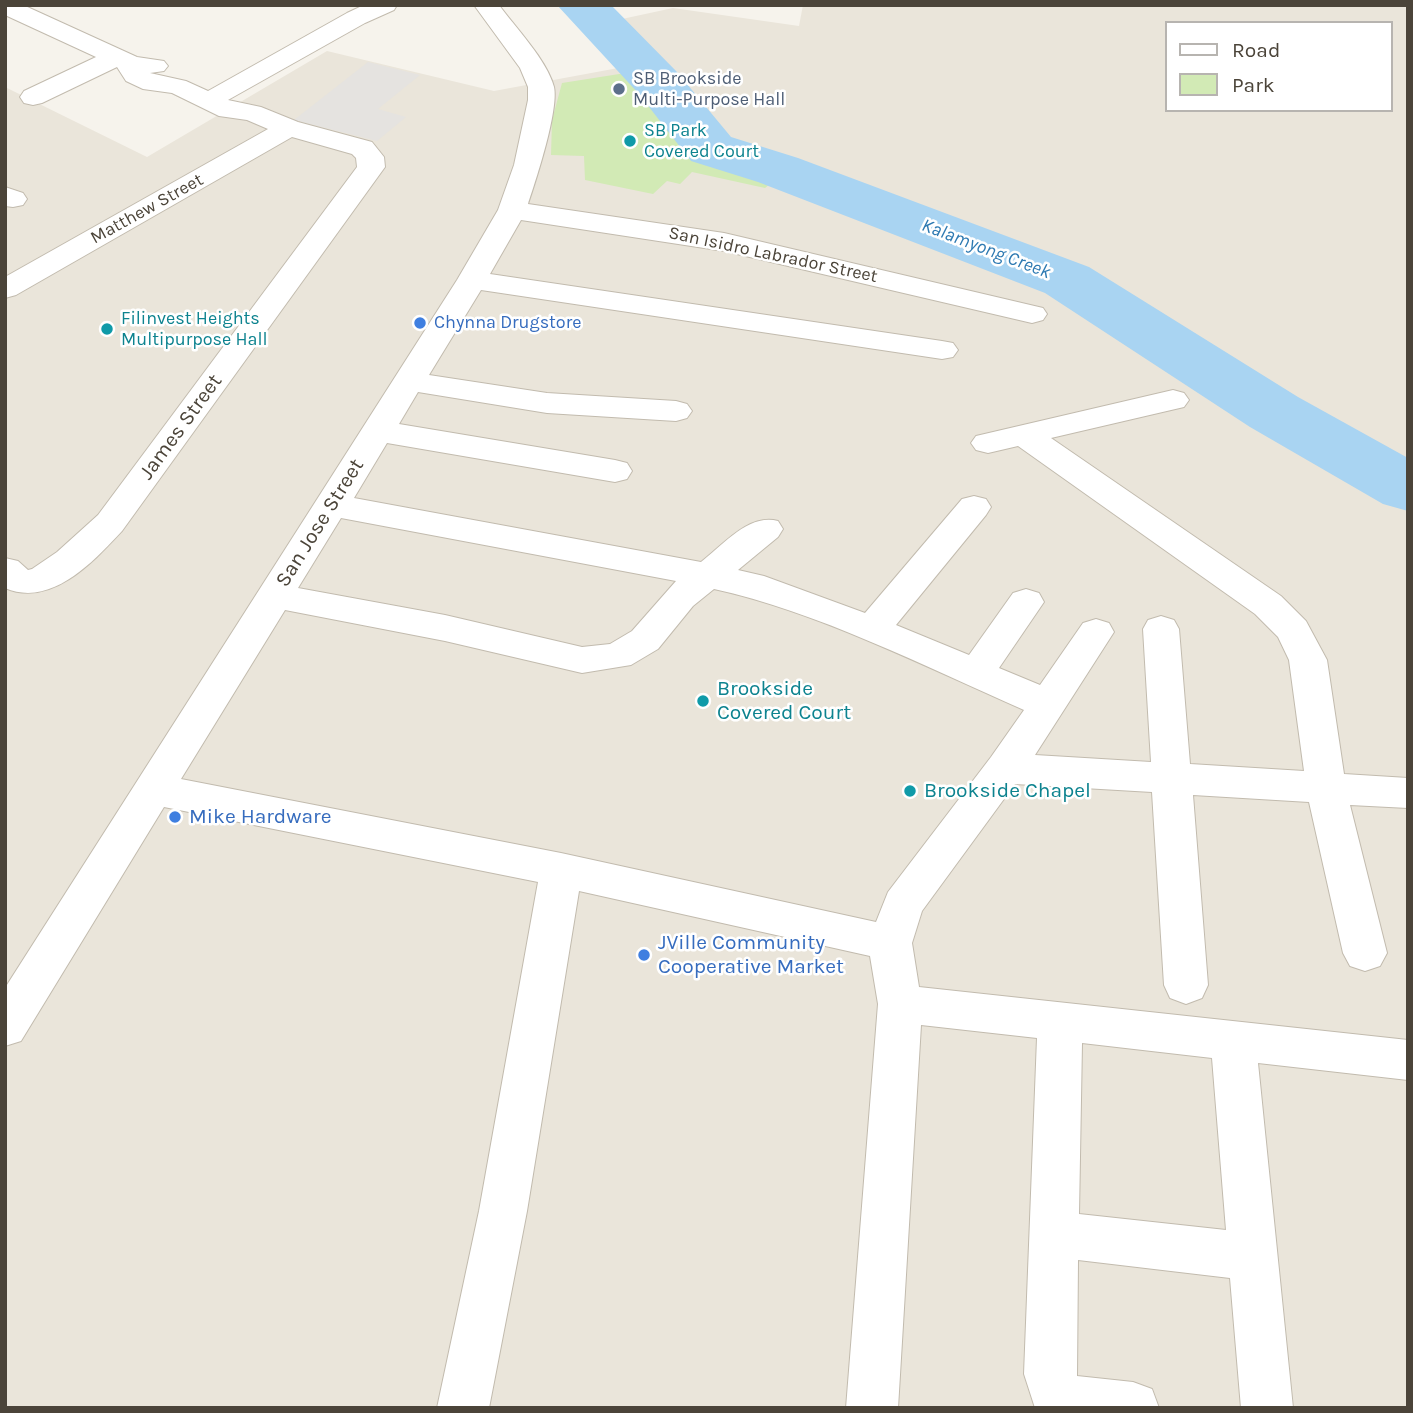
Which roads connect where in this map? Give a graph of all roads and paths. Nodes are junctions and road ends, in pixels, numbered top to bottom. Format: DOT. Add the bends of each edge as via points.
graph roads {
  1 [pos="386,5"];
  2 [pos="486,5"];
  3 [pos="5,6"];
  4 [pos="330,9"];
  5 [pos="356,18"];
  6 [pos="40,22"];
  7 [pos="17,33"];
  8 [pos="125,61"];
  9 [pos="33,97"];
  10 [pos="219,105"];
  11 [pos="278,135"];
  12 [pos="512,210"];
  13 [pos="472,280"];
  14 [pos="921,288"];
  15 [pos="5,289"];
  16 [pos="1032,314"];
  17 [pos="896,345"];
  18 [pos="943,350"];
  19 [pos="409,381"];
  20 [pos="1173,400"];
  21 [pos="676,411"];
  22 [pos="378,431"];
  23 [pos="1024,435"];
  24 [pos="988,443"];
  25 [pos="615,471"];
  26 [pos="332,505"];
  27 [pos="974,507"];
  28 [pos="766,529"];
  29 [pos="5,570"];
  30 [pos="706,574"];
  31 [pos="275,596"];
  32 [pos="1027,602"];
  33 [pos="872,629"];
  34 [pos="1161,629"];
  35 [pos="1096,632"];
  36 [pos="976,673"];
  37 [pos="1047,704"];
  38 [pos="1005,768"];
  39 [pos="1173,779"];
  40 [pos="1326,788"];
  41 [pos="153,789"];
  42 [pos="1408,793"];
  43 [pos="561,870"];
  44 [pos="890,943"];
  45 [pos="1365,953"];
  46 [pos="1186,985"];
  47 [pos="900,1004"];
  48 [pos="1060,1021"];
  49 [pos="5,1027"];
  50 [pos="1233,1039"];
  51 [pos="1408,1060"];
  52 [pos="1055,1234"];
  53 [pos="1254,1257"];
  54 [pos="463,1408"];
  55 [pos="872,1408"];
  56 [pos="1133,1408"];
  57 [pos="1267,1408"];
  1 -- 5 [label="street"];
  2 -- 12 [label="street, San Jose Street" via="532,67 541,87 533,148"];
  3 -- 6 [label="street"];
  4 -- 5 [label="street"];
  5 -- 10 [label="street"];
  6 -- 7 [label="street"];
  6 -- 8 [label="street"];
  8 -- 9 [label="street"];
  8 -- 10 [label="street" via="135,76 152,84 177,86"];
  10 -- 11 [label="street" via="252,113"];
  11 -- 15 [label="street, Matthew Street"];
  11 -- 29 [label="street, James Street" via="362,148 371,167 91,544 40,580 24,582"];
  12 -- 13 [label="street, San Jose Street"];
  12 -- 14 [label="street, San Isidro Labrador Street" via="724,242"];
  13 -- 17 [label="street"];
  13 -- 19 [label="street, San Jose Street"];
  14 -- 16 [label="street, San Isidro Labrador Street"];
  14 -- 17 [label="street"];
  17 -- 18 [label="street"];
  19 -- 21 [label="street" via="547,403"];
  19 -- 22 [label="street, San Jose Street"];
  20 -- 23 [label="street"];
  22 -- 25 [label="street"];
  22 -- 26 [label="street, San Jose Street"];
  23 -- 24 [label="street"];
  23 -- 40 [label="street" via="1268,605 1293,630 1308,660"];
  26 -- 30 [label="street"];
  26 -- 31 [label="street, San Jose Street"];
  27 -- 33 [label="street"];
  28 -- 30 [label="street"];
  30 -- 31 [label="street" via="645,640 618,656 582,660"];
  30 -- 33 [label="street" via="792,598"];
  31 -- 41 [label="street, San Jose Street"];
  32 -- 36 [label="street"];
  33 -- 36 [label="street"];
  34 -- 39 [label="street"];
  35 -- 37 [label="street"];
  36 -- 37 [label="street"];
  37 -- 38 [label="street"];
  38 -- 39 [label="street"];
  38 -- 44 [label="street" via="903,904"];
  39 -- 40 [label="street"];
  39 -- 46 [label="street"];
  40 -- 42 [label="street"];
  40 -- 45 [label="street"];
  41 -- 43 [label="street"];
  41 -- 49 [label="street, San Jose Street"];
  43 -- 44 [label="street"];
  43 -- 54 [label="street" via="505,1198"];
  44 -- 47 [label="street"];
  47 -- 48 [label="street"];
  47 -- 55 [label="street"];
  48 -- 50 [label="street"];
  48 -- 52 [label="street"];
  50 -- 51 [label="street"];
  50 -- 53 [label="street"];
  52 -- 53 [label="street"];
  52 -- 56 [label="street" via="1050,1374 1055,1392 1076,1402"];
  53 -- 57 [label="street"];
}
